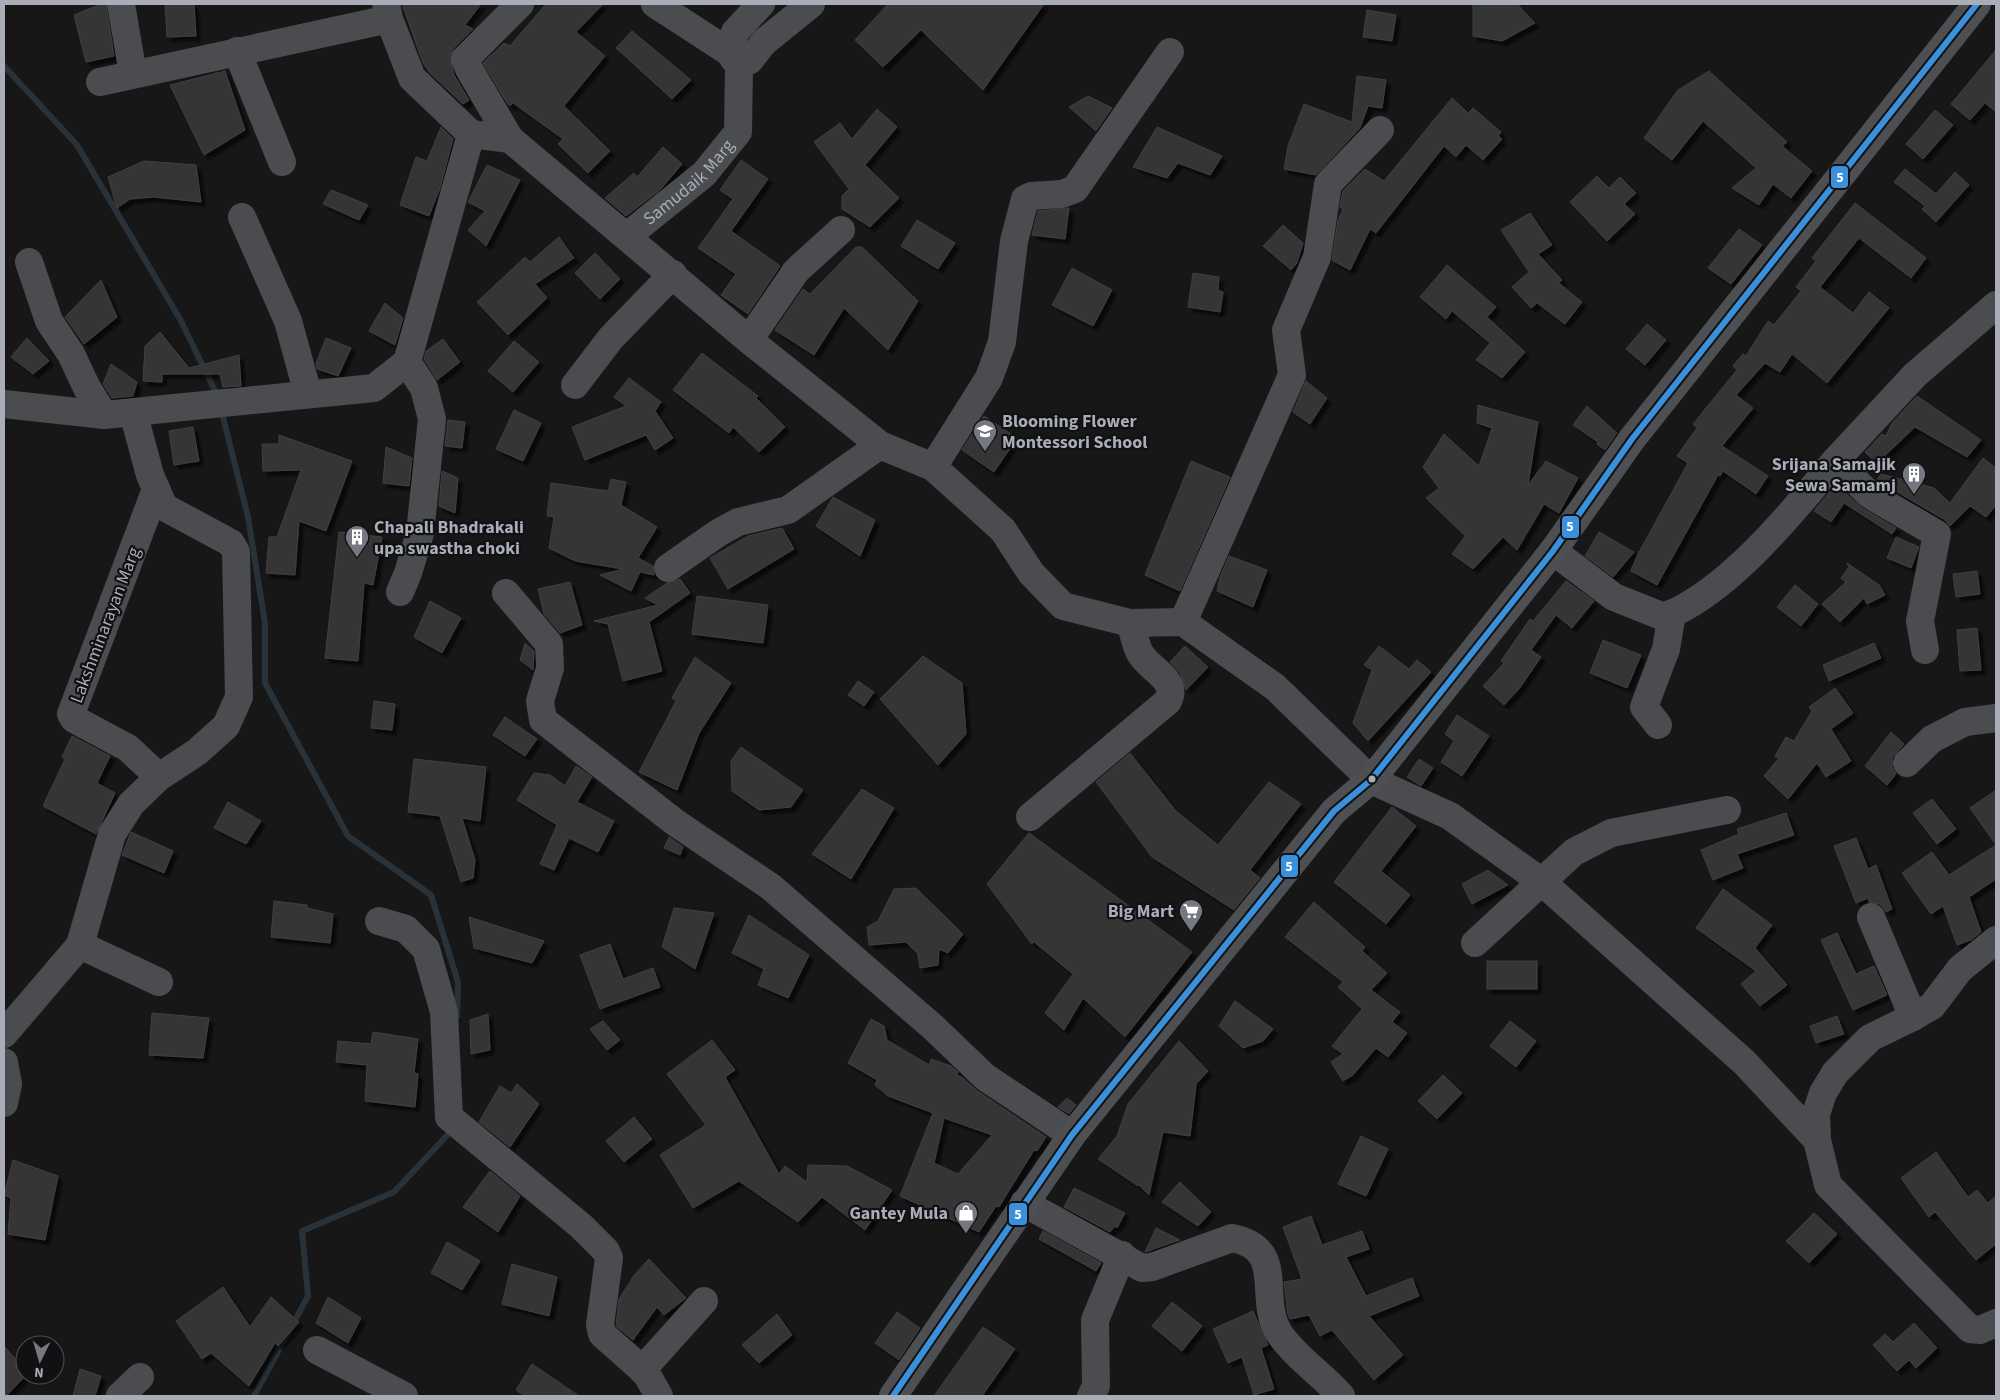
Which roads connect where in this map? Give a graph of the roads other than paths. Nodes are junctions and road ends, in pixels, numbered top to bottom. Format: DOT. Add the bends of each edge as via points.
graph roads {
  1 [pos="121,4"];
  2 [pos="520,4"];
  3 [pos="655,4"];
  4 [pos="761,4"];
  5 [pos="811,4"];
  6 [pos="1977,4"];
  7 [pos="387,11"];
  8 [pos="237,51"];
  9 [pos="1170,52"];
  10 [pos="734,59"];
  11 [pos="133,74"];
  12 [pos="100,82"];
  13 [pos="1380,130"];
  14 [pos="471,134"];
  15 [pos="510,140"];
  16 [pos="282,162"];
  17 [pos="242,217"];
  18 [pos="841,230"];
  19 [pos="627,236"];
  20 [pos="29,262"];
  21 [pos="673,274"];
  22 [pos="1996,305"];
  23 [pos="749,340"];
  24 [pos="407,362"];
  25 [pos="575,385"];
  26 [pos="308,394"];
  27 [pos="4,404"];
  28 [pos="133,412"];
  29 [pos="104,415"];
  30 [pos="880,445"];
  31 [pos="1835,461"];
  32 [pos="933,467"];
  33 [pos="156,489"];
  34 [pos="1553,551"];
  35 [pos="668,568"];
  36 [pos="400,592"];
  37 [pos="506,593"];
  38 [pos="1672,613"];
  39 [pos="1183,622"];
  40 [pos="1130,623"];
  41 [pos="1925,650"];
  42 [pos="1996,718"];
  43 [pos="1658,725"];
  44 [pos="1907,762"];
  45 [pos="159,777"];
  46 [pos="1371,780"];
  47 [pos="1727,810"];
  48 [pos="1030,817"];
  49 [pos="1542,882"];
  50 [pos="1871,917"];
  51 [pos="380,921"];
  52 [pos="1475,943"];
  53 [pos="80,945"];
  54 [pos="1993,953"];
  55 [pos="159,982"];
  56 [pos="1913,1017"];
  57 [pos="4,1034"];
  58 [pos="4,1062"];
  59 [pos="4,1103"];
  60 [pos="1072,1135"];
  61 [pos="1817,1140"];
  62 [pos="1024,1202"];
  63 [pos="1122,1255"];
  64 [pos="704,1301"];
  65 [pos="1996,1323"];
  66 [pos="317,1350"];
  67 [pos="642,1370"];
  68 [pos="140,1378"];
  69 [pos="120,1396"];
  70 [pos="404,1396"];
  71 [pos="658,1396"];
  72 [pos="893,1396"];
  73 [pos="1091,1396"];
  74 [pos="1341,1396"];
  1 -- 11 [label="street"];
  2 -- 15 [label="street" via="465,59"];
  3 -- 10 [label="street"];
  4 -- 10 [label="street" via="735,32"];
  5 -- 10 [label="street" via="764,42 750,60"];
  6 -- 34 [label="main road" via="1632,439"];
  7 -- 8 [label="street"];
  7 -- 14 [label="street" via="412,78"];
  8 -- 11 [label="street"];
  8 -- 16 [label="street"];
  9 -- 32 [label="street" via="1076,189 1025,199 1014,241 1002,342 989,378"];
  10 -- 19 [label="street, Samudaik Marg" via="738,132 704,174"];
  11 -- 12 [label="street"];
  13 -- 39 [label="street" via="1328,184 1316,257 1286,330 1292,375"];
  14 -- 15 [label="street"];
  14 -- 24 [label="street"];
  15 -- 19 [label="street"];
  17 -- 26 [label="street" via="288,321"];
  18 -- 23 [label="street" via="796,271"];
  19 -- 21 [label="street"];
  20 -- 29 [label="street" via="49,321"];
  21 -- 23 [label="street"];
  21 -- 25 [label="street" via="611,338"];
  22 -- 31 [label="street" via="1915,375"];
  23 -- 30 [label="street"];
  24 -- 26 [label="street" via="374,388"];
  24 -- 36 [label="street" via="424,388 432,419 420,533"];
  26 -- 28 [label="street"];
  27 -- 29 [label="street"];
  28 -- 29 [label="street"];
  28 -- 33 [label="street"];
  30 -- 32 [label="street"];
  30 -- 35 [label="street" via="788,510 738,522"];
  31 -- 38 [label="street" via="1795,510 1717,586"];
  31 -- 41 [label="street" via="1870,494 1937,534 1920,621"];
  32 -- 40 [label="street" via="1003,530 1030,573 1063,606"];
  33 -- 45 [label="street, Lakshminarayan Marg" via="71,714 74,719 128,748"];
  33 -- 45 [label="street" via="164,507 231,543 236,552 239,697 226,726 197,752"];
  34 -- 38 [label="street" via="1614,597 1664,617"];
  34 -- 46 [label="main road"];
  37 -- 60 [label="street" via="549,644 550,668 540,701 543,720 676,822 771,887 934,1028 985,1077"];
  38 -- 43 [label="street" via="1666,649 1644,707"];
  39 -- 40 [label="street"];
  39 -- 46 [label="street" via="1275,687"];
  40 -- 48 [label="street" via="1141,655 1170,687 1168,701"];
  42 -- 44 [label="street" via="1965,722 1932,739"];
  45 -- 53 [label="street" via="131,804 112,834"];
  46 -- 49 [label="street" via="1450,816"];
  46 -- 60 [label="main road" via="1334,811"];
  47 -- 49 [label="street" via="1611,833 1574,852"];
  49 -- 52 [label="street"];
  49 -- 61 [label="street" via="1745,1063"];
  50 -- 56 [label="street"];
  51 -- 67 [label="street" via="406,929 426,949 444,1012 457,1124 581,1226 606,1251 609,1258 600,1325 602,1334"];
  53 -- 55 [label="street"];
  53 -- 57 [label="street"];
  54 -- 56 [label="street" via="1960,969 1932,1006"];
  56 -- 61 [label="street" via="1870,1038 1835,1074 1823,1093 1816,1114"];
  58 -- 59 [label="street" via="8,1084"];
  60 -- 62 [label="main road"];
  61 -- 65 [label="street" via="1828,1184 1970,1329 1980,1330"];
  62 -- 63 [label="street"];
  62 -- 72 [label="main road"];
  63 -- 73 [label="street" via="1095,1320 1096,1386"];
  63 -- 74 [label="street" via="1142,1268 1152,1267 1232,1238 1245,1241 1258,1250 1267,1263 1272,1312 1278,1331 1295,1354 1324,1377"];
  64 -- 67 [label="street"];
  66 -- 70 [label="street"];
  67 -- 71 [label="street"];
  68 -- 69 [label="street"];
}
